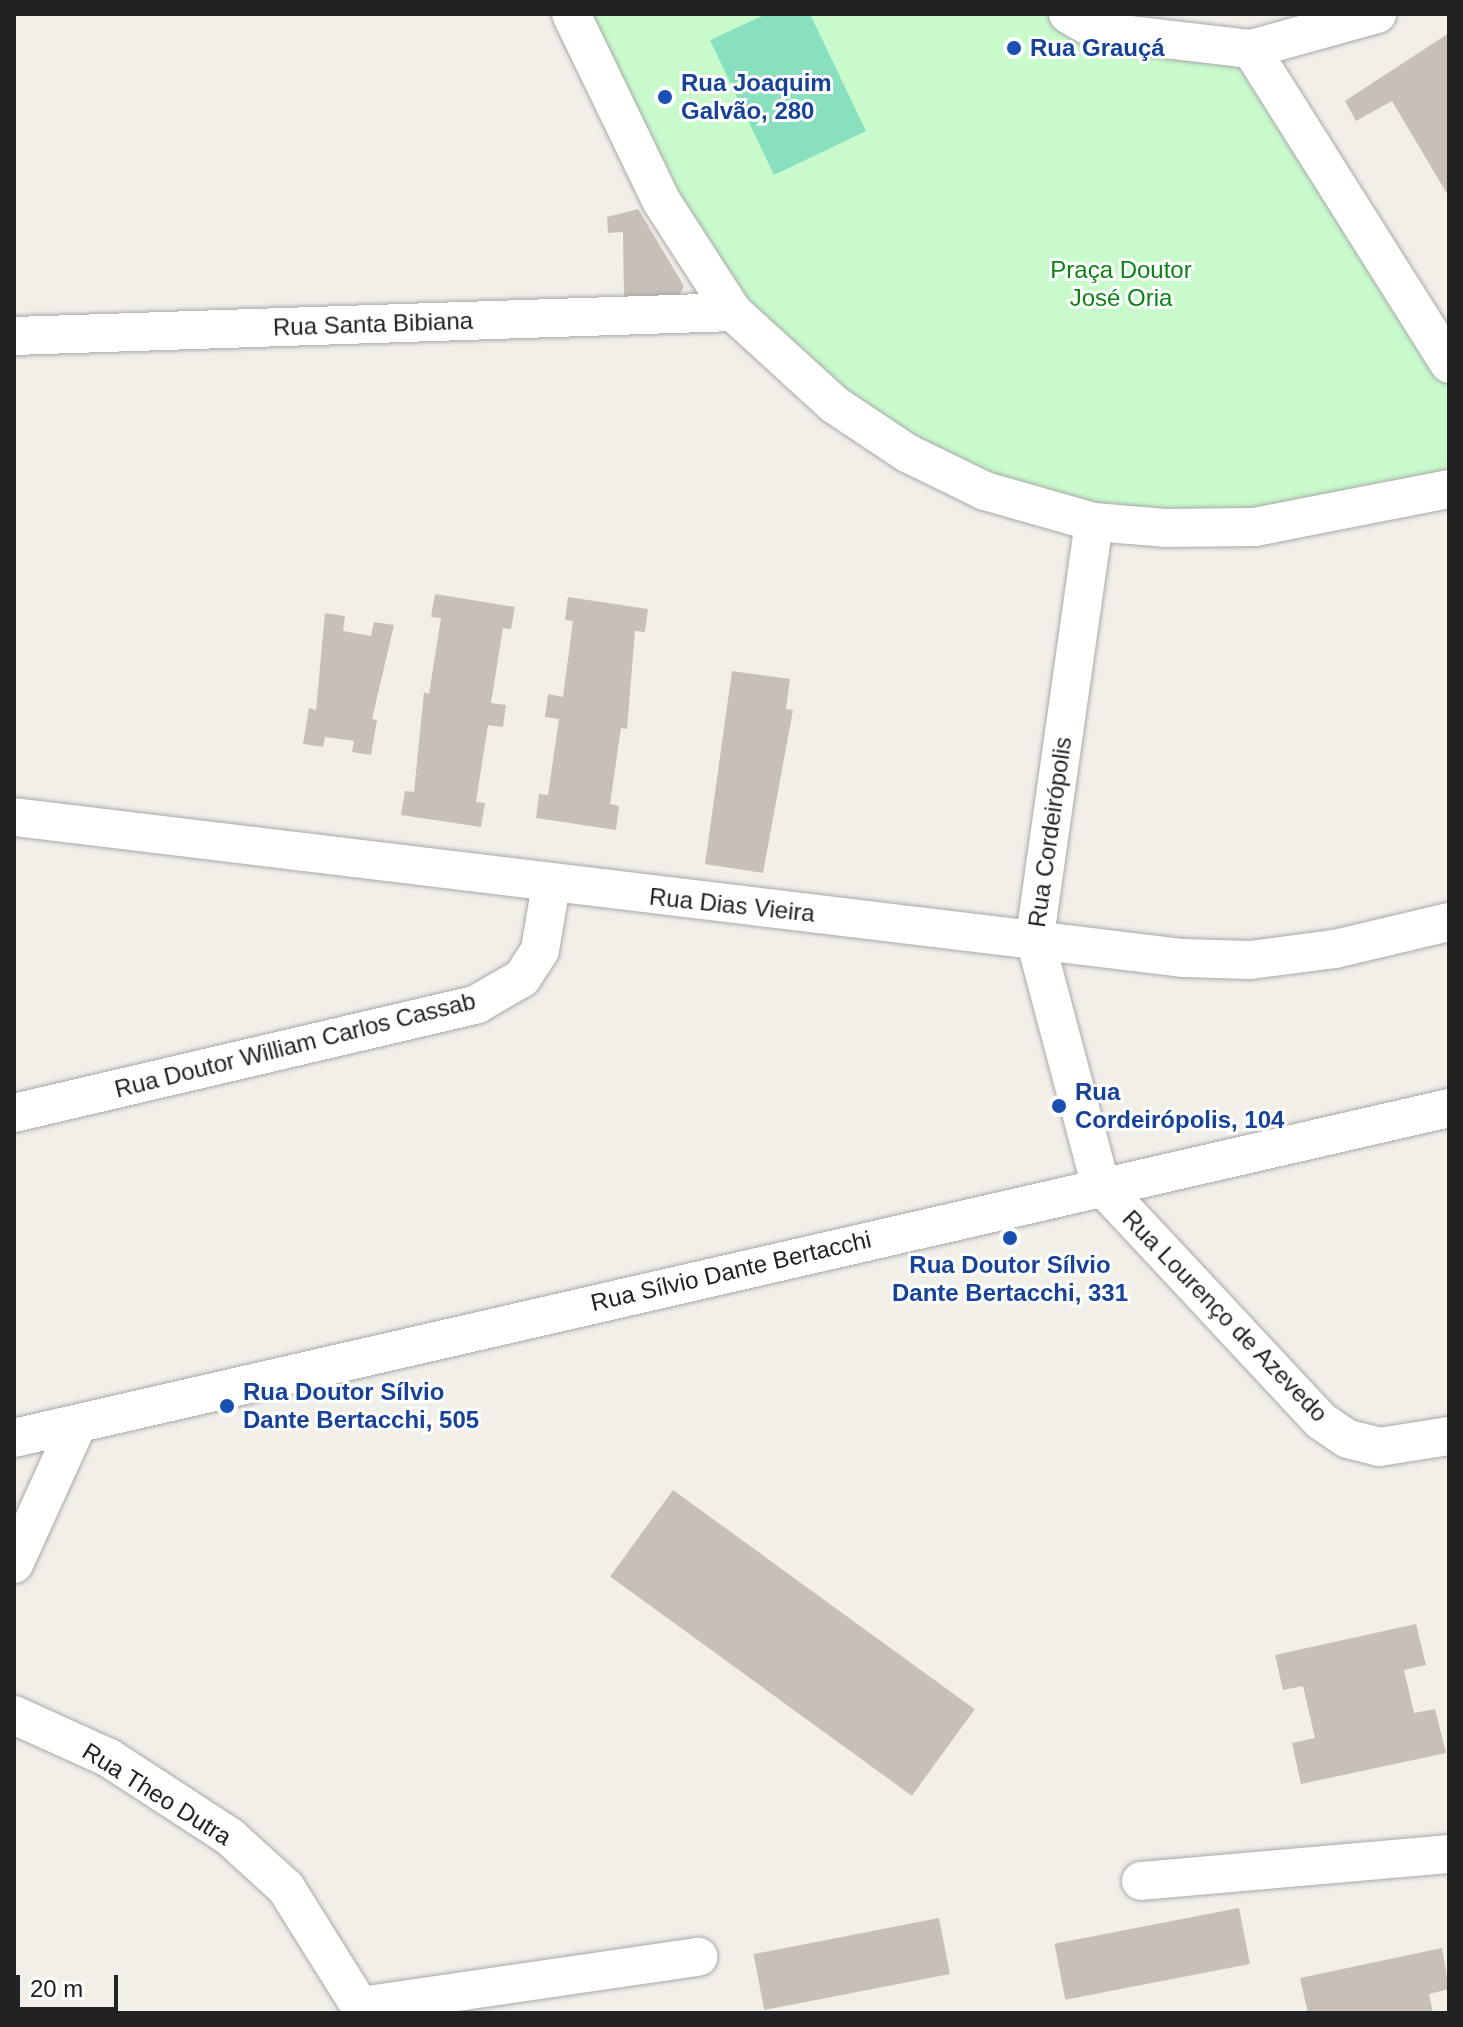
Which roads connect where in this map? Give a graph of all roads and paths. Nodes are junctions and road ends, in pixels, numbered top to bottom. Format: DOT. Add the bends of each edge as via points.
graph roads {
  1 [pos="571,14"];
  2 [pos="1068,14"];
  3 [pos="1377,14"];
  4 [pos="1192,28"];
  5 [pos="1251,49"];
  6 [pos="733,312"];
  7 [pos="14,336"];
  8 [pos="1449,364"];
  9 [pos="1449,489"];
  10 [pos="1094,522"];
  11 [pos="14,817"];
  12 [pos="551,885"];
  13 [pos="1449,922"];
  14 [pos="1035,939"];
  15 [pos="1449,1108"];
  16 [pos="14,1113"];
  17 [pos="1100,1184"];
  18 [pos="77,1425"];
  19 [pos="1449,1436"];
  20 [pos="14,1438"];
  21 [pos="14,1564"];
  22 [pos="14,1715"];
  23 [pos="1449,1854"];
  24 [pos="1141,1881"];
  25 [pos="698,1957"];
  26 [pos="363,2009"];
  1 -- 6 [label="street" via="662,202"];
  2 -- 4 [label="street" via="1097,31"];
  3 -- 5 [label="street"];
  4 -- 5 [label="street"];
  5 -- 8 [label="street"];
  6 -- 7 [label="street, Rua Santa Bibiana"];
  6 -- 10 [label="street" via="835,405 907,453 985,491"];
  9 -- 10 [label="street" via="1255,527"];
  10 -- 14 [label="street, Rua Cordeirópolis"];
  11 -- 12 [label="street, Rua Dias Vieira"];
  12 -- 14 [label="street, Rua Dias Vieira"];
  12 -- 16 [label="street, Rua Doutor William Carlos Cassab" via="540,950 522,978 477,1004"];
  13 -- 14 [label="street, Rua Dias Vieira" via="1250,960"];
  14 -- 17 [label="street, Rua Cordeirópolis"];
  15 -- 17 [label="street, Rua Sílvio Dante Bertacchi"];
  17 -- 18 [label="street, Rua Sílvio Dante Bertacchi"];
  17 -- 19 [label="street, Rua Lourenço de Azevedo" via="1321,1421 1348,1439 1379,1447"];
  18 -- 20 [label="street, Rua Sílvio Dante Bertacchi"];
  18 -- 21 [label="street"];
  22 -- 26 [label="street, Rua Theo Dutra" via="109,1758 230,1837 286,1888"];
  23 -- 24 [label="street"];
  25 -- 26 [label="street"];
}
